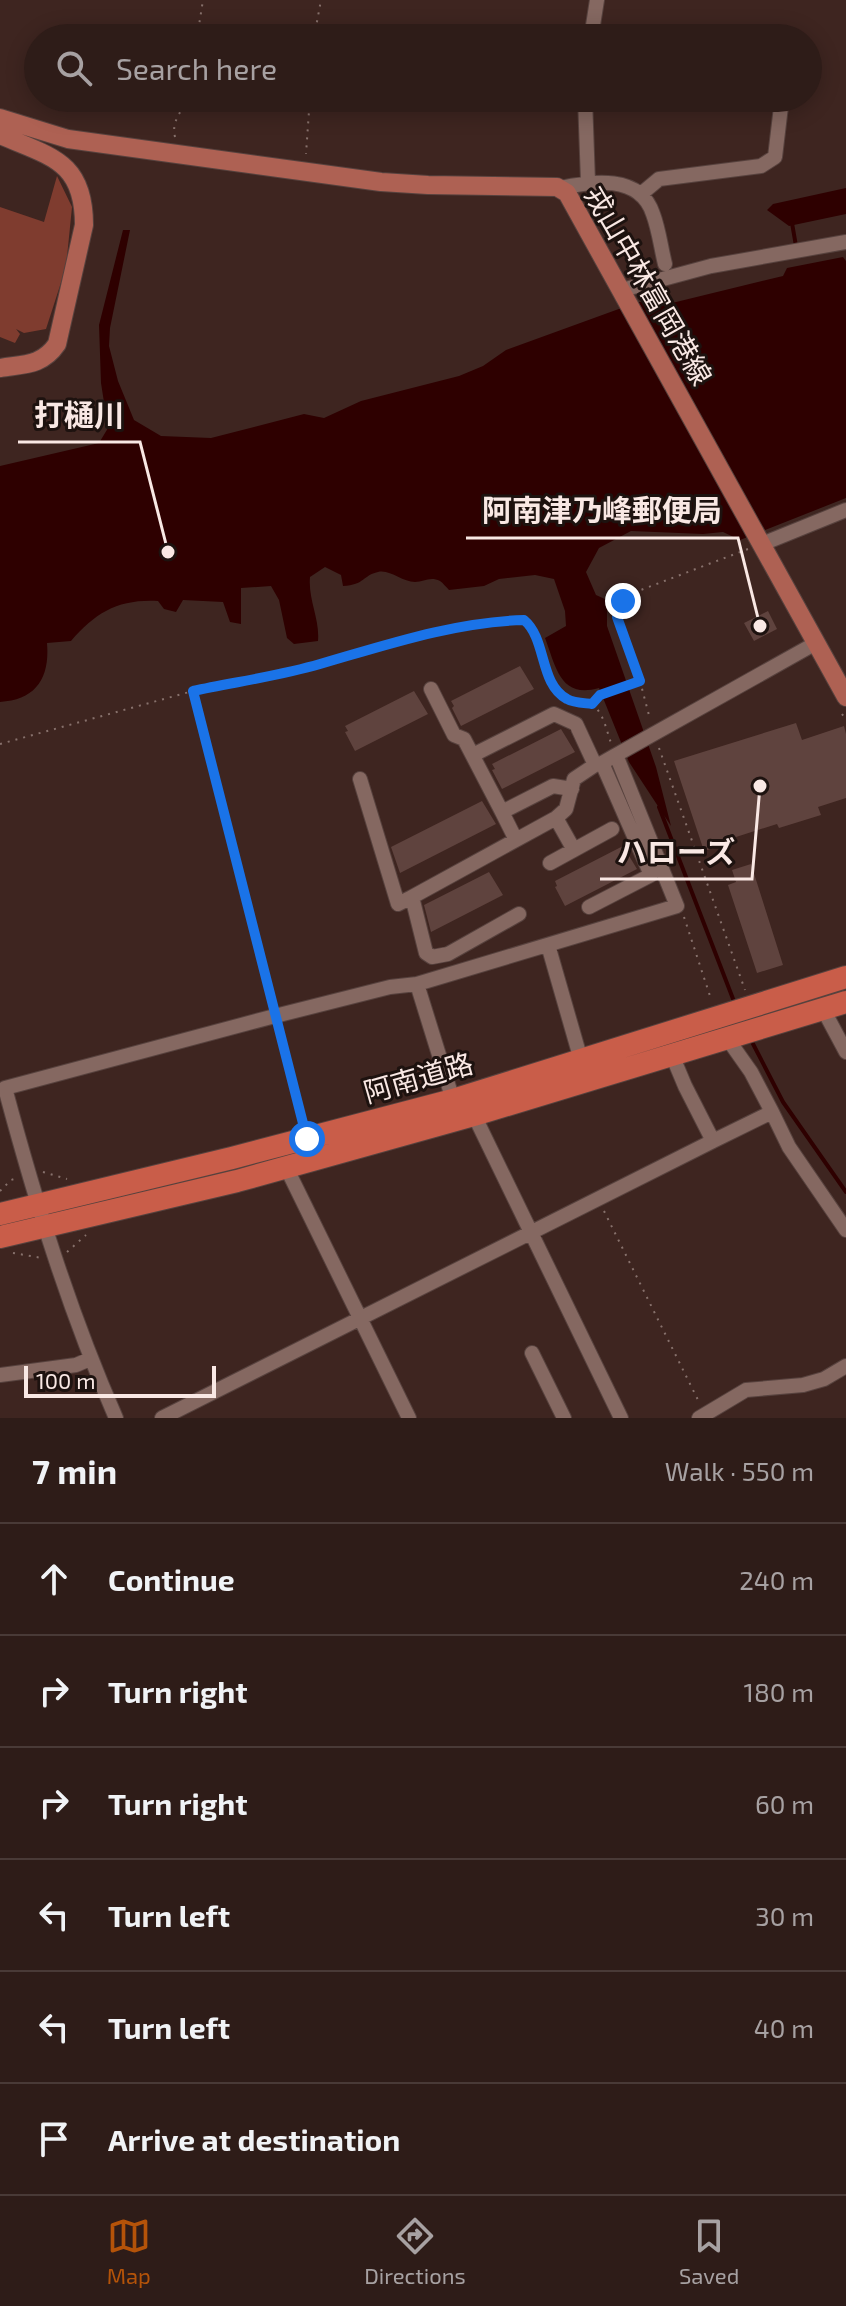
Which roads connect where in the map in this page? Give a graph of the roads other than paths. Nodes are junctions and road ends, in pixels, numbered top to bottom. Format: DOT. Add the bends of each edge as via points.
graph roads {
  1 [pos="597,0"];
  2 [pos="593,24"];
  3 [pos="586,112"];
  4 [pos="780,112"];
  5 [pos="0,118"];
  6 [pos="0,135"];
  7 [pos="68,139"];
  8 [pos="58,160"];
  9 [pos="588,175"];
  10 [pos="560,188"];
  11 [pos="641,194"];
  12 [pos="846,242"];
  13 [pos="665,264"];
  14 [pos="624,294"];
  15 [pos="0,368"];
  16 [pos="846,510"];
  17 [pos="760,541"];
  18 [pos="816,643"];
  19 [pos="431,689"];
  20 [pos="846,697"];
  21 [pos="618,754"];
  22 [pos="473,755"];
  23 [pos="598,764"];
  24 [pos="360,779"];
  25 [pos="572,789"];
  26 [pos="502,812"];
  27 [pos="556,818"];
  28 [pos="612,829"];
  29 [pos="515,838"];
  30 [pos="574,850"];
  31 [pos="550,863"];
  32 [pos="412,897"];
  33 [pos="589,907"];
  34 [pos="519,914"];
  35 [pos="548,945"];
  36 [pos="846,977"];
  37 [pos="417,984"];
  38 [pos="846,1002"];
  39 [pos="752,1009"];
  40 [pos="823,1009"];
  41 [pos="725,1027"];
  42 [pos="846,1052"];
  43 [pos="672,1055"];
  44 [pos="581,1060"];
  45 [pos="453,1100"];
  46 [pos="772,1112"];
  47 [pos="474,1115"];
  48 [pos="713,1141"];
  49 [pos="286,1167"];
  50 [pos="0,1214"];
  51 [pos="42,1216"];
  52 [pos="846,1230"];
  53 [pos="531,1234"];
  54 [pos="3,1244"];
  55 [pos="361,1319"];
  56 [pos="532,1353"];
  57 [pos="90,1359"];
  58 [pos="846,1366"];
  59 [pos="0,1375"];
  60 [pos="702,1416"];
  61 [pos="116,1418"];
  62 [pos="162,1418"];
  63 [pos="409,1418"];
  64 [pos="564,1418"];
  65 [pos="621,1418"];
  1 -- 2 [label="street"];
  3 -- 9 [label="street"];
  4 -- 11 [label="street" via="775,157 761,166 659,179"];
  5 -- 7 [label="main road, 戎山中林富岡港線"];
  6 -- 8 [label="main road"];
  7 -- 8 [label="street"];
  7 -- 10 [label="main road, 戎山中林富岡港線" via="428,185"];
  8 -- 15 [label="main road" via="78,185 84,225 57,344 48,357"];
  9 -- 10 [label="street"];
  9 -- 11 [label="street"];
  10 -- 14 [label="main road, 戎山中林富岡港線" via="572,200"];
  11 -- 13 [label="street" via="653,212"];
  12 -- 14 [label="street" via="711,266"];
  14 -- 17 [label="main road, 戎山中林富岡港線"];
  16 -- 17 [label="street"];
  17 -- 18 [label="main road, 戎山中林富岡港線"];
  18 -- 20 [label="main road, 戎山中林富岡港線"];
  18 -- 21 [label="street"];
  19 -- 22 [label="street" via="454,735 464,739"];
  21 -- 23 [label="street"];
  21 -- 35 [label="street" via="677,906"];
  22 -- 23 [label="street" via="554,714 576,724"];
  22 -- 26 [label="street"];
  23 -- 25 [label="street" via="577,775"];
  23 -- 33 [label="street" via="651,875"];
  24 -- 32 [label="street" via="398,904"];
  25 -- 26 [label="street" via="553,786"];
  25 -- 27 [label="street" via="566,809"];
  26 -- 29 [label="street"];
  27 -- 29 [label="street"];
  27 -- 30 [label="street"];
  28 -- 30 [label="street"];
  29 -- 32 [label="street"];
  30 -- 31 [label="street"];
  32 -- 34 [label="street" via="426,953 432,957 448,954"];
  35 -- 37 [label="street"];
  35 -- 44 [label="street"];
  36 -- 39 [label="highway, 阿南道路"];
  37 -- 45 [label="street"];
  37 -- 51 [label="street" via="5,1088"];
  38 -- 40 [label="highway, 阿南道路"];
  39 -- 40 [label="highway, 阿南道路"];
  39 -- 41 [label="highway, 阿南道路"];
  40 -- 42 [label="street"];
  41 -- 43 [label="highway, 阿南道路"];
  41 -- 44 [label="highway, 阿南道路"];
  41 -- 46 [label="street"];
  43 -- 47 [label="highway, 阿南道路"];
  43 -- 48 [label="street"];
  44 -- 45 [label="highway, 阿南道路"];
  45 -- 47 [label="street"];
  45 -- 51 [label="highway, 阿南道路"];
  46 -- 48 [label="street"];
  46 -- 52 [label="street" via="789,1147"];
  47 -- 49 [label="highway, 阿南道路"];
  47 -- 53 [label="street"];
  48 -- 53 [label="street"];
  49 -- 51 [label="highway, 阿南道路"];
  49 -- 55 [label="street"];
  50 -- 51 [label="highway, 阿南道路"];
  51 -- 54 [label="highway, 阿南道路"];
  51 -- 57 [label="street"];
  53 -- 55 [label="street"];
  53 -- 65 [label="street"];
  55 -- 62 [label="street"];
  55 -- 63 [label="street"];
  56 -- 64 [label="street"];
  57 -- 59 [label="street"];
  57 -- 61 [label="street"];
  58 -- 60 [label="street" via="803,1385 746,1390"];
}
